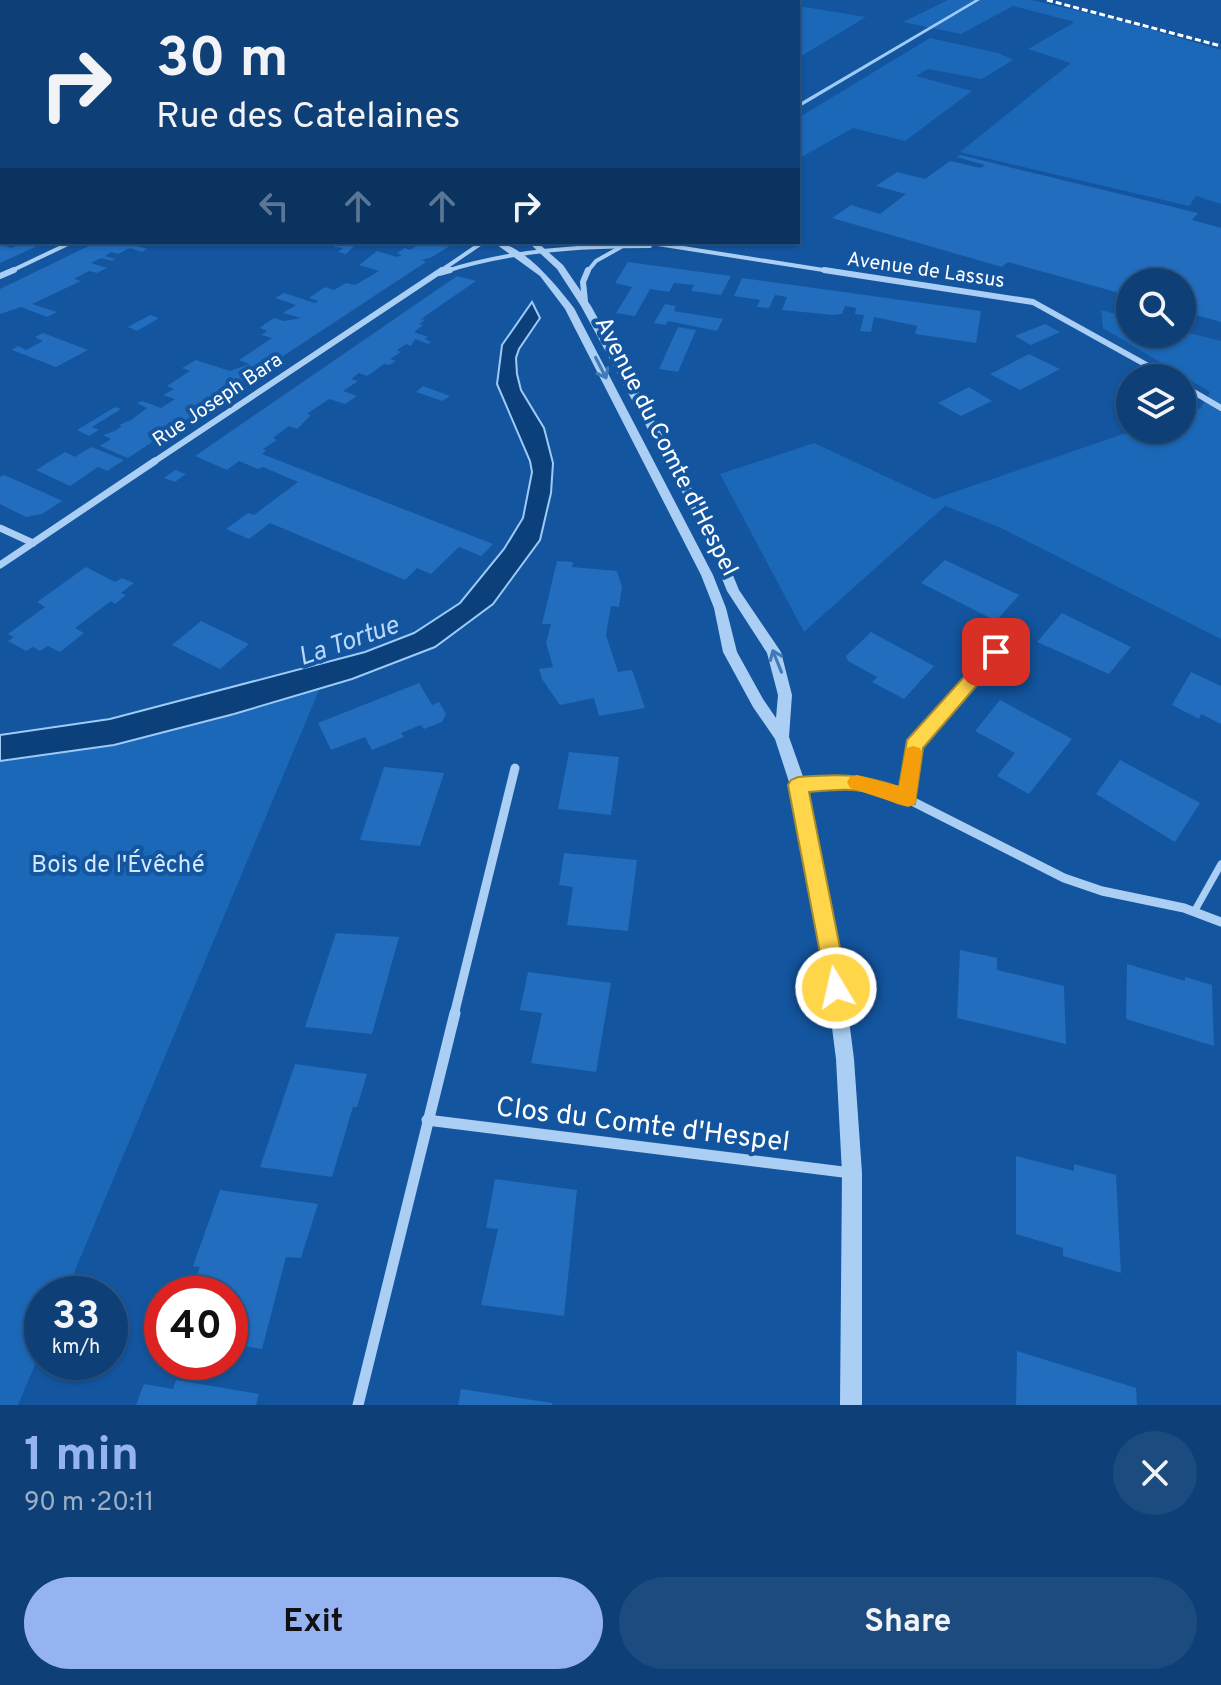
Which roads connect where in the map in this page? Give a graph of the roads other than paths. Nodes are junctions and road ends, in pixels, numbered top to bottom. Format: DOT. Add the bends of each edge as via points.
graph roads {
  1 [pos="68,244"];
  2 [pos="480,244"];
  3 [pos="500,244"];
  4 [pos="535,244"];
  5 [pos="652,244"];
  6 [pos="627,246"];
  7 [pos="660,246"];
  8 [pos="543,250"];
  9 [pos="516,255"];
  10 [pos="0,276"];
  11 [pos="420,282"];
  12 [pos="586,306"];
  13 [pos="1146,364"];
  14 [pos="1196,393"];
  15 [pos="1221,408"];
  16 [pos="0,528"];
  17 [pos="33,543"];
  18 [pos="0,565"];
  19 [pos="996,652"];
  20 [pos="782,737"];
  21 [pos="515,768"];
  22 [pos="798,785"];
  23 [pos="908,799"];
  24 [pos="1221,864"];
  25 [pos="1194,912"];
  26 [pos="1221,922"];
  27 [pos="427,1120"];
  28 [pos="852,1173"];
  29 [pos="358,1405"];
  30 [pos="851,1405"];
  1 -- 10 [label="street"];
  2 -- 11 [label="street, Rue Joseph Bara"];
  3 -- 9 [label="street, Avenue du Comte d'Hespel"];
  4 -- 8 [label="street, Avenue du Comte d'Hespel"];
  5 -- 7 [label="street, Avenue de Lassus"];
  6 -- 7 [label="street, Avenue de Lassus"];
  6 -- 8 [label="street, Avenue de Lassus"];
  6 -- 12 [label="street, Avenue de Lassus" via="588,269 581,283"];
  7 -- 13 [label="street, Avenue de Lassus" via="1033,302"];
  8 -- 9 [label="street, Rue Joseph Bara"];
  8 -- 12 [label="street, Avenue du Comte d'Hespel"];
  9 -- 11 [label="street, Rue Joseph Bara"];
  9 -- 20 [label="street, Avenue du Comte d'Hespel, one-way" via="543,274 569,308 707,575 737,667"];
  11 -- 17 [label="street, Rue Joseph Bara"];
  20 -- 12 [label="street, Avenue du Comte d'Hespel, one-way" via="785,695 774,652 733,591 700,514"];
  14 -- 15 [label="street"];
  16 -- 17 [label="street"];
  17 -- 18 [label="street, Rue Joseph Bara"];
  19 -- 23 [label="lane" via="914,746"];
  20 -- 22 [label="street, Avenue du Comte d'Hespel"];
  21 -- 27 [label="street"];
  22 -- 23 [label="street" via="870,784"];
  22 -- 28 [label="street, Avenue du Comte d'Hespel" via="835,980"];
  23 -- 25 [label="street" via="1073,882"];
  24 -- 25 [label="lane"];
  25 -- 26 [label="street"];
  27 -- 28 [label="street, Clos du Comte d'Hespel"];
  27 -- 29 [label="street"];
  28 -- 30 [label="street, Avenue du Comte d'Hespel"];
}
